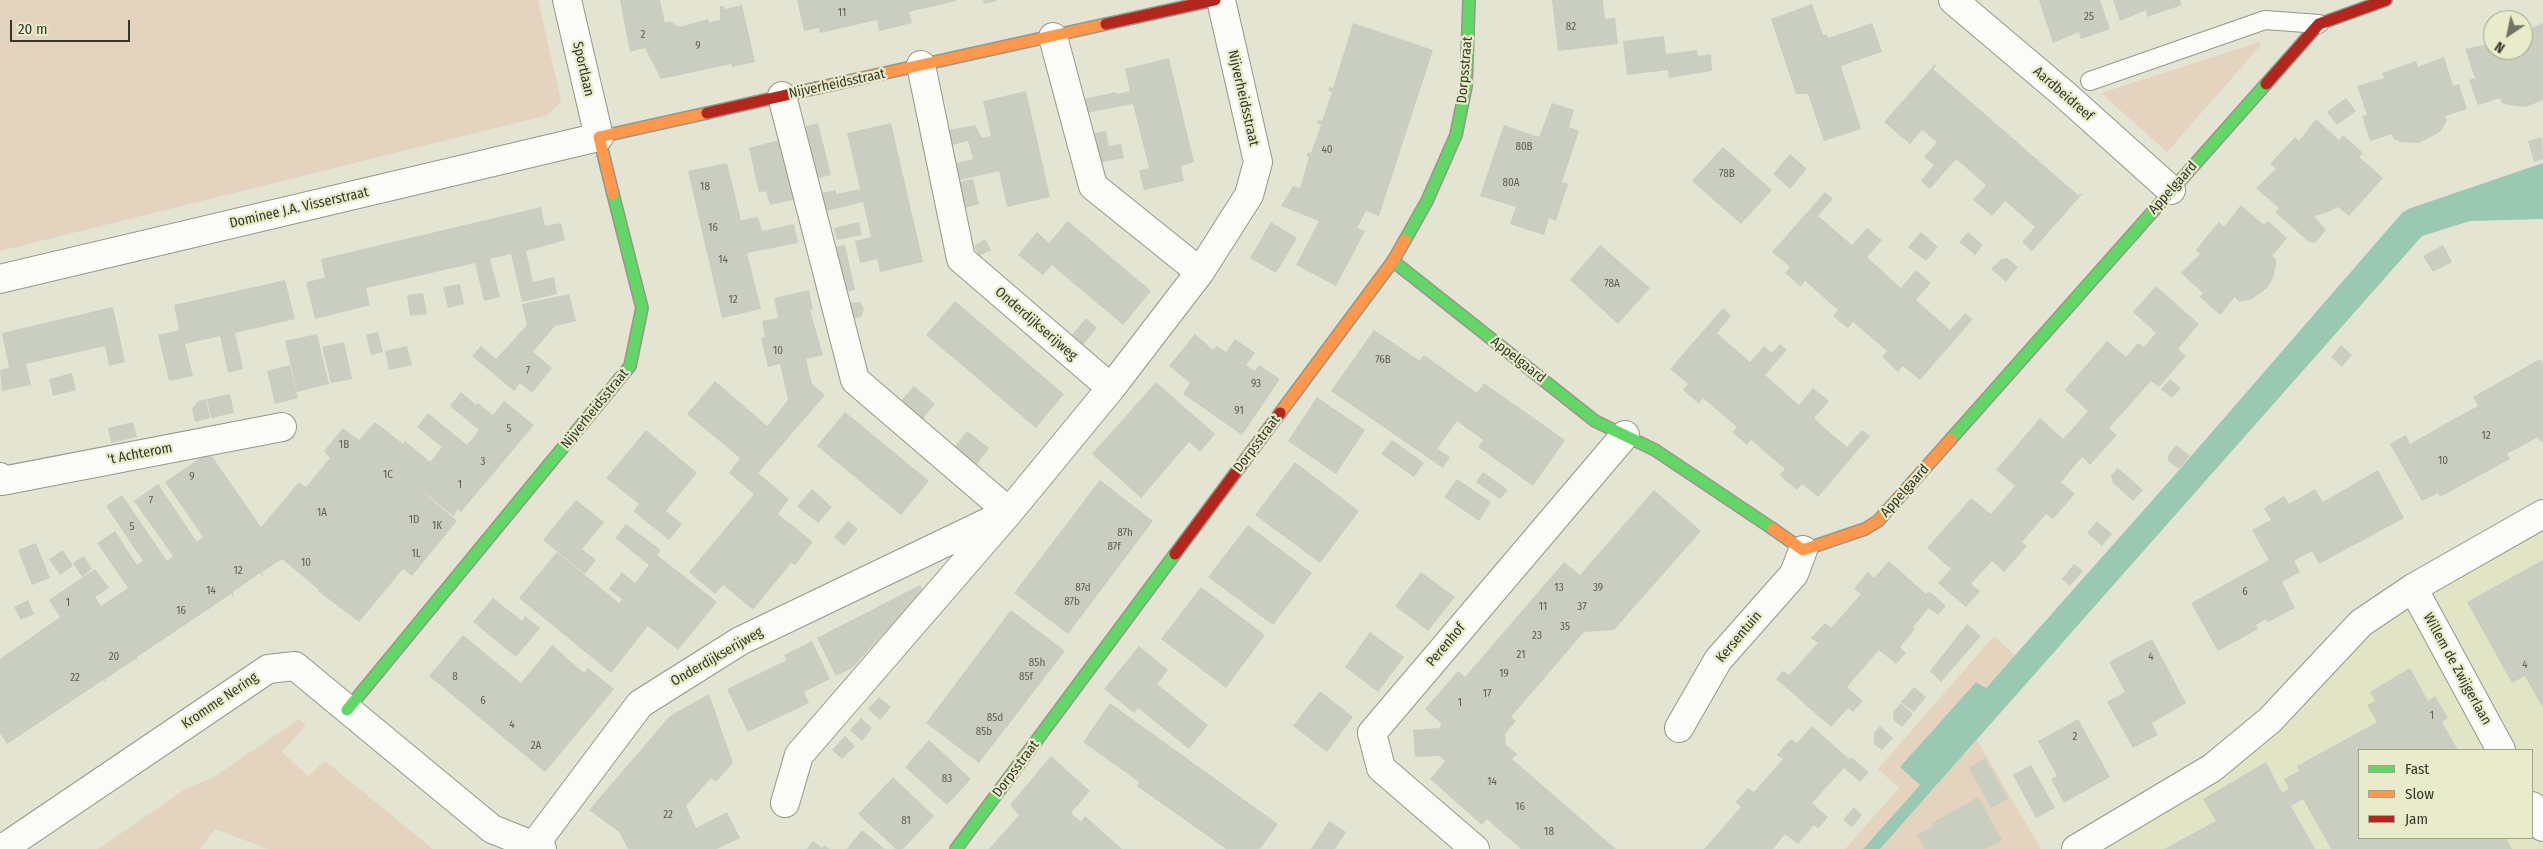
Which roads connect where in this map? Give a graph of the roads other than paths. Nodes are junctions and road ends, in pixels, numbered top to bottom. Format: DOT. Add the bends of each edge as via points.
graph roads {
  1 [pos="567,0"];
  2 [pos="1214,0"];
  3 [pos="1221,0"];
  4 [pos="1469,0"];
  5 [pos="1953,0"];
  6 [pos="2386,0"];
  7 [pos="2319,24"];
  8 [pos="1052,37"];
  9 [pos="921,65"];
  10 [pos="2090,81"];
  11 [pos="782,96"];
  12 [pos="599,138"];
  13 [pos="2171,190"];
  14 [pos="1249,195"];
  15 [pos="1392,261"];
  16 [pos="1200,272"];
  17 [pos="0,279"];
  18 [pos="1111,388"];
  19 [pos="282,427"];
  20 [pos="1625,435"];
  21 [pos="0,477"];
  22 [pos="1008,512"];
  23 [pos="2543,514"];
  24 [pos="1803,550"];
  25 [pos="2413,588"];
  26 [pos="347,710"];
  27 [pos="1679,728"];
  28 [pos="2500,749"];
  29 [pos="785,803"];
  30 [pos="2533,808"];
  31 [pos="2543,827"];
  32 [pos="538,847"];
  33 [pos="0,848"];
  34 [pos="956,849"];
  35 [pos="1474,849"];
  36 [pos="2076,849"];
  1 -- 12 [label="street, Sportlaan"];
  2 -- 8 [label="street, Nijverheidsstraat"];
  3 -- 14 [label="street, Nijverheidsstraat" via="1258,162"];
  4 -- 15 [label="street, Dorpsstraat" via="1466,86 1456,135 1427,201"];
  5 -- 13 [label="street, Aardbeidreef"];
  6 -- 7 [label="street, Appelgaard"];
  7 -- 10 [label="lane, Appelgaard" via="2265,20"];
  7 -- 13 [label="street, Appelgaard"];
  8 -- 9 [label="street, Nijverheidsstraat"];
  8 -- 16 [label="street" via="1093,186"];
  9 -- 11 [label="street, Nijverheidsstraat"];
  9 -- 18 [label="street, Onderdijkserijweg" via="962,259"];
  11 -- 12 [label="street, Nijverheidsstraat"];
  11 -- 22 [label="street, Nijverheidsstraat" via="855,380"];
  12 -- 17 [label="street, Dominee J.A. Visserstraat"];
  12 -- 26 [label="street, Nijverheidsstraat" via="642,308 630,366"];
  13 -- 24 [label="street, Appelgaard" via="1878,521 1865,529"];
  14 -- 16 [label="street, Onderdijkserijweg"];
  15 -- 20 [label="street, Appelgaard" via="1595,421"];
  15 -- 34 [label="street, Dorpsstraat"];
  16 -- 18 [label="street, Onderdijkserijweg"];
  18 -- 22 [label="street, Onderdijkserijweg"];
  19 -- 21 [label="street, 't Achterom" via="2,481"];
  20 -- 24 [label="street, Appelgaard" via="1655,450"];
  20 -- 35 [label="street, Perenhof" via="1372,733 1381,768"];
  22 -- 29 [label="street, Onderdijkserijweg" via="799,755"];
  22 -- 32 [label="street, Onderdijkserijweg" via="740,641 640,704"];
  23 -- 25 [label="street"];
  24 -- 27 [label="street, Kersentuin" via="1794,574 1718,660"];
  25 -- 28 [label="street, Willem de Zwijgerlaan"];
  25 -- 36 [label="street" via="2361,623 2270,720 2212,768"];
  26 -- 32 [label="street, Kromme Nering" via="492,829"];
  26 -- 33 [label="street, Kromme Nering" via="295,666 268,669"];
  30 -- 31 [label="street"];
}
